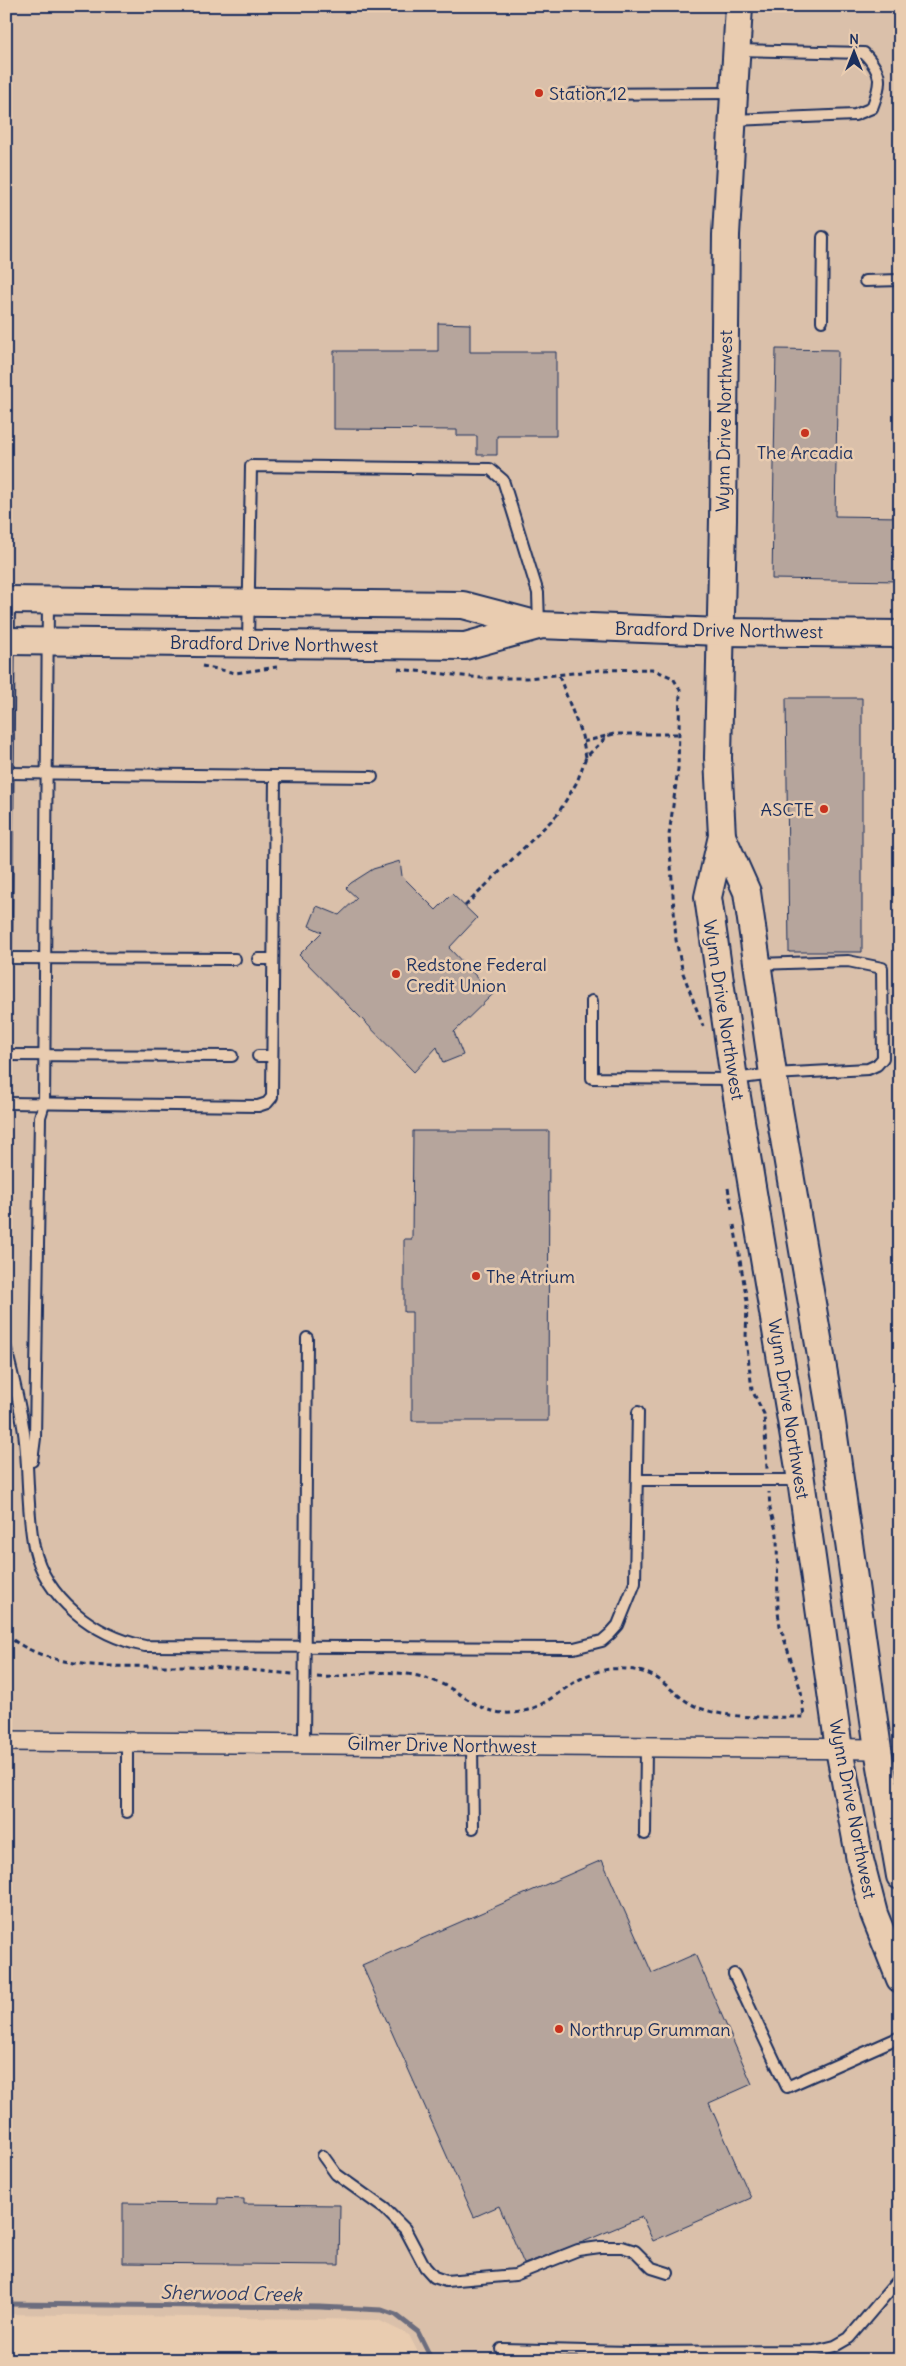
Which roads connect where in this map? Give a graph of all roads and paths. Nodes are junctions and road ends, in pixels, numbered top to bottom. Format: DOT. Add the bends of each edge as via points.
graph roads {
  1 [pos="739,6"];
  2 [pos="736,50"];
  3 [pos="734,93"];
  4 [pos="573,94"];
  5 [pos="732,120"];
  6 [pos="823,237"];
  7 [pos="900,280"];
  8 [pos="865,281"];
  9 [pos="822,321"];
  10 [pos="8,600"];
  11 [pos="48,600"];
  12 [pos="250,603"];
  13 [pos="539,626"];
  14 [pos="720,632"];
  15 [pos="900,634"];
  16 [pos="8,641"];
  17 [pos="47,642"];
  18 [pos="248,644"];
  19 [pos="559,676"];
  20 [pos="673,678"];
  21 [pos="679,734"];
  22 [pos="609,735"];
  23 [pos="583,742"];
  24 [pos="586,757"];
  25 [pos="8,773"];
  26 [pos="46,774"];
  27 [pos="275,776"];
  28 [pos="372,777"];
  29 [pos="722,836"];
  30 [pos="465,906"];
  31 [pos="6,957"];
  32 [pos="45,959"];
  33 [pos="235,959"];
  34 [pos="258,959"];
  35 [pos="273,959"];
  36 [pos="757,964"];
  37 [pos="592,1001"];
  38 [pos="704,1030"];
  39 [pos="6,1055"];
  40 [pos="44,1055"];
  41 [pos="232,1056"];
  42 [pos="258,1056"];
  43 [pos="272,1056"];
  44 [pos="773,1074"];
  45 [pos="734,1079"];
  46 [pos="6,1104"];
  47 [pos="44,1104"];
  48 [pos="728,1186"];
  49 [pos="307,1338"];
  50 [pos="6,1348"];
  51 [pos="638,1412"];
  52 [pos="29,1480"];
  53 [pos="638,1480"];
  54 [pos="768,1480"];
  55 [pos="801,1480"];
  56 [pos="6,1635"];
  57 [pos="305,1647"];
  58 [pos="304,1676"];
  59 [pos="6,1741"];
  60 [pos="127,1742"];
  61 [pos="304,1744"];
  62 [pos="472,1745"];
  63 [pos="646,1747"];
  64 [pos="839,1748"];
  65 [pos="878,1749"];
  66 [pos="127,1812"];
  67 [pos="473,1828"];
  68 [pos="645,1834"];
  69 [pos="900,1876"];
  70 [pos="734,1974"];
  71 [pos="900,1979"];
  72 [pos="900,2037"];
  73 [pos="323,2156"];
  74 [pos="668,2274"];
  75 [pos="900,2278"];
  76 [pos="501,2349"];
  77 [pos="630,2356"];
  1 -- 2 [label="street, Wynn Drive Northwest"];
  2 -- 3 [label="street, Wynn Drive Northwest"];
  2 -- 5 [label="lane" via="864,53 877,67 880,88 872,108 855,116"];
  3 -- 4 [label="lane"];
  3 -- 5 [label="street, Wynn Drive Northwest"];
  5 -- 14 [label="street, Wynn Drive Northwest" via="726,235"];
  6 -- 9 [label="lane"];
  7 -- 8 [label="lane"];
  10 -- 11 [label="street, Bradford Drive Northwest"];
  10 -- 16 [label="lane"];
  11 -- 12 [label="street, Bradford Drive Northwest"];
  11 -- 17 [label="lane"];
  12 -- 13 [label="street, Bradford Drive Northwest" via="463,605"];
  12 -- 13 [label="lane" via="250,466 490,469 503,480 538,593"];
  12 -- 18 [label="lane"];
  13 -- 14 [label="street, Bradford Drive Northwest"];
  13 -- 18 [label="street, Bradford Drive Northwest" via="465,646"];
  14 -- 15 [label="street, Bradford Drive Northwest"];
  14 -- 29 [label="street, Wynn Drive Northwest" via="718,758"];
  16 -- 17 [label="street, Bradford Drive Northwest"];
  16 -- 25 [label="lane"];
  17 -- 18 [label="street, Bradford Drive Northwest"];
  17 -- 26 [label="lane"];
  19 -- 23 [label="path"];
  20 -- 21 [label="path" via="680,690"];
  21 -- 22 [label="path"];
  21 -- 38 [label="path" via="669,835 671,879 679,958"];
  22 -- 23 [label="path"];
  22 -- 24 [label="path"];
  23 -- 24 [label="path"];
  24 -- 30 [label="path" via="577,782 557,815"];
  25 -- 26 [label="lane"];
  25 -- 31 [label="lane"];
  26 -- 27 [label="lane"];
  26 -- 32 [label="lane"];
  27 -- 28 [label="lane"];
  27 -- 35 [label="lane"];
  29 -- 36 [label="street, Wynn Drive Northwest" via="747,892"];
  29 -- 45 [label="street, Wynn Drive Northwest" via="708,897"];
  31 -- 32 [label="lane"];
  32 -- 33 [label="lane"];
  32 -- 40 [label="lane"];
  34 -- 35 [label="lane"];
  35 -- 43 [label="lane"];
  36 -- 44 [label="street, Wynn Drive Northwest"];
  36 -- 44 [label="lane" via="848,961 882,968 883,1058 877,1065 868,1069"];
  37 -- 45 [label="lane" via="592,1078"];
  39 -- 40 [label="lane"];
  40 -- 41 [label="lane"];
  40 -- 47 [label="lane"];
  42 -- 43 [label="lane"];
  43 -- 47 [label="lane" via="272,1097 258,1106"];
  44 -- 45 [label="lane"];
  44 -- 65 [label="street, Wynn Drive Northwest" via="831,1415"];
  45 -- 55 [label="street, Wynn Drive Northwest"];
  46 -- 47 [label="lane"];
  47 -- 52 [label="lane" via="40,1117 35,1438"];
  48 -- 54 [label="path" via="746,1301 746,1339 752,1390 764,1414"];
  49 -- 57 [label="lane"];
  50 -- 52 [label="lane" via="25,1438"];
  51 -- 53 [label="lane"];
  52 -- 57 [label="lane" via="31,1524 38,1562 58,1595 83,1620 115,1637 144,1646"];
  53 -- 54 [label="lane"];
  53 -- 57 [label="lane" via="635,1583 618,1624 602,1642 574,1648"];
  54 -- 55 [label="lane"];
  54 -- 58 [label="path" via="770,1509 777,1534 780,1626 801,1691 804,1717 706,1710 691,1704 659,1678 643,1671 625,1669 596,1671 566,1686 545,1702 514,1713 496,1713 420,1676 376,1673"];
  55 -- 64 [label="street, Wynn Drive Northwest"];
  56 -- 58 [label="path" via="32,1652 52,1659 113,1667 180,1666"];
  57 -- 58 [label="lane"];
  58 -- 61 [label="lane"];
  59 -- 60 [label="street, Gilmer Drive Northwest"];
  60 -- 61 [label="street, Gilmer Drive Northwest"];
  60 -- 66 [label="lane"];
  61 -- 62 [label="street, Gilmer Drive Northwest"];
  62 -- 63 [label="street, Gilmer Drive Northwest"];
  62 -- 67 [label="lane"];
  63 -- 64 [label="street, Gilmer Drive Northwest"];
  63 -- 68 [label="lane"];
  64 -- 65 [label="street, Gilmer Drive Northwest"];
  64 -- 71 [label="street, Wynn Drive Northwest" via="862,1869 874,1914"];
  65 -- 69 [label="street, Wynn Drive Northwest"];
  70 -- 72 [label="lane" via="786,2087"];
  73 -- 74 [label="lane" via="336,2174 385,2209 405,2229 425,2267 434,2277 446,2281 515,2275 578,2250 600,2247 622,2247 634,2251 652,2268"];
  75 -- 77 [label="lane" via="849,2338 835,2346 814,2351"];
  76 -- 77 [label="lane"];
}
